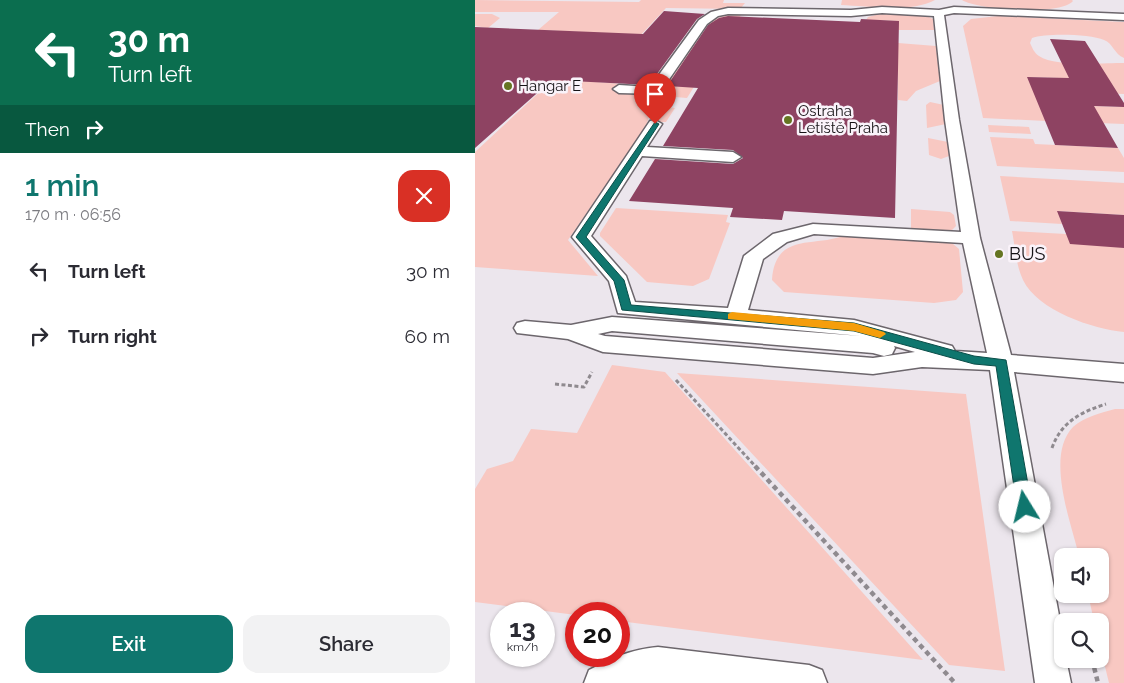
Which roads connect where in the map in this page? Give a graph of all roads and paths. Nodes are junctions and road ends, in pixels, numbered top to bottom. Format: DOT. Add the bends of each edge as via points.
graph roads {
  1 [pos="1098,6"];
  2 [pos="948,8"];
  3 [pos="1107,17"];
  4 [pos="1124,18"];
  5 [pos="619,89"];
  6 [pos="655,124"];
  7 [pos="637,151"];
  8 [pos="733,157"];
  9 [pos="971,238"];
  10 [pos="736,316"];
  11 [pos="525,328"];
  12 [pos="974,360"];
  13 [pos="1001,363"];
  14 [pos="1124,373"];
  15 [pos="671,375"];
  16 [pos="1110,403"];
  17 [pos="1051,454"];
  18 [pos="1094,668"];
  19 [pos="602,683"];
  20 [pos="809,683"];
  21 [pos="955,683"];
  22 [pos="1053,683"];
  23 [pos="1098,683"];
  1 -- 3 [label="lane"];
  2 -- 3 [label="lane"];
  2 -- 5 [label="lane" via="851,13 720,12 703,22 654,91"];
  2 -- 9 [label="lane" via="953,120"];
  3 -- 4 [label="lane"];
  6 -- 7 [label="lane"];
  7 -- 8 [label="lane"];
  7 -- 10 [label="lane" via="581,237 619,280 626,308"];
  9 -- 10 [label="lane" via="813,229 780,238 754,256"];
  9 -- 13 [label="lane"];
  10 -- 12 [label="lane" via="854,327"];
  11 -- 12 [label="lane" via="571,332 603,344 873,366 922,359"];
  12 -- 13 [label="lane"];
  13 -- 14 [label="lane"];
  13 -- 22 [label="lane"];
  15 -- 21 [label="path"];
  16 -- 17 [label="path" via="1085,410 1071,419 1054,439"];
  18 -- 23 [label="path"];
  19 -- 20 [label="lane" via="633,667 658,664"];
}
